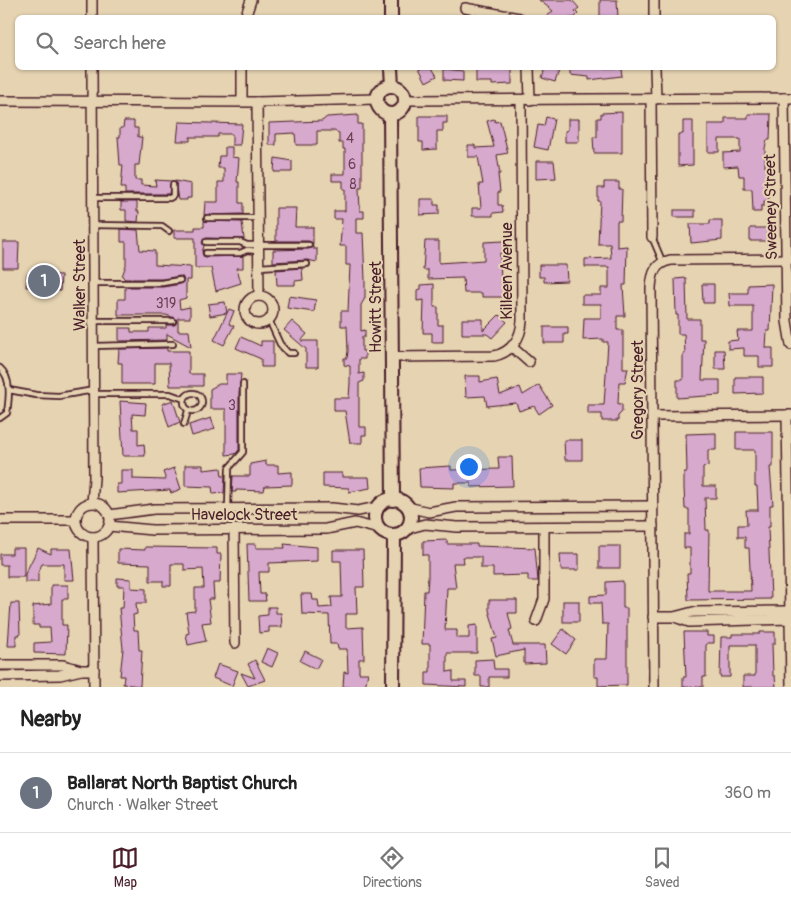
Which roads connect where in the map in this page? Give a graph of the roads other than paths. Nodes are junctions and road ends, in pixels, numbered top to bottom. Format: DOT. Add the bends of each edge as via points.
graph roads {
  1 [pos="92,0"];
  2 [pos="250,0"];
  3 [pos="391,0"];
  4 [pos="654,0"];
  5 [pos="465,8"];
  6 [pos="92,15"];
  7 [pos="246,15"];
  8 [pos="391,15"];
  9 [pos="503,15"];
  10 [pos="654,15"];
  11 [pos="92,70"];
  12 [pos="242,70"];
  13 [pos="392,70"];
  14 [pos="529,70"];
  15 [pos="655,70"];
  16 [pos="392,86"];
  17 [pos="788,98"];
  18 [pos="377,99"];
  19 [pos="653,99"];
  20 [pos="406,100"];
  21 [pos="525,100"];
  22 [pos="0,101"];
  23 [pos="92,101"];
  24 [pos="242,101"];
  25 [pos="257,102"];
  26 [pos="390,114"];
  27 [pos="173,185"];
  28 [pos="93,198"];
  29 [pos="207,218"];
  30 [pos="258,218"];
  31 [pos="93,225"];
  32 [pos="169,231"];
  33 [pos="652,237"];
  34 [pos="206,242"];
  35 [pos="308,245"];
  36 [pos="258,248"];
  37 [pos="206,253"];
  38 [pos="788,259"];
  39 [pos="663,263"];
  40 [pos="307,264"];
  41 [pos="258,267"];
  42 [pos="180,280"];
  43 [pos="94,283"];
  44 [pos="259,296"];
  45 [pos="269,320"];
  46 [pos="94,321"];
  47 [pos="173,321"];
  48 [pos="173,344"];
  49 [pos="791,345"];
  50 [pos="94,346"];
  51 [pos="512,347"];
  52 [pos="294,353"];
  53 [pos="392,357"];
  54 [pos="529,362"];
  55 [pos="0,368"];
  56 [pos="243,384"];
  57 [pos="9,390"];
  58 [pos="94,392"];
  59 [pos="184,399"];
  60 [pos="188,411"];
  61 [pos="789,415"];
  62 [pos="652,416"];
  63 [pos="0,418"];
  64 [pos="184,424"];
  65 [pos="393,500"];
  66 [pos="92,503"];
  67 [pos="653,506"];
  68 [pos="378,507"];
  69 [pos="407,507"];
  70 [pos="228,508"];
  71 [pos="109,515"];
  72 [pos="0,520"];
  73 [pos="76,520"];
  74 [pos="109,526"];
  75 [pos="653,526"];
  76 [pos="544,527"];
  77 [pos="234,529"];
  78 [pos="379,529"];
  79 [pos="406,529"];
  80 [pos="394,535"];
  81 [pos="92,537"];
  82 [pos="791,615"];
  83 [pos="653,617"];
  84 [pos="536,620"];
  85 [pos="235,643"];
  86 [pos="0,665"];
  87 [pos="81,670"];
  88 [pos="94,670"];
  89 [pos="0,676"];
  90 [pos="94,687"];
  91 [pos="393,687"];
  92 [pos="654,687"];
  93 [pos="791,687"];
  1 -- 6 [label="street"];
  2 -- 7 [label="street"];
  3 -- 8 [label="street"];
  4 -- 10 [label="street"];
  5 -- 9 [label="street"];
  11 -- 23 [label="street, Walker Street"];
  12 -- 24 [label="street"];
  13 -- 16 [label="street"];
  14 -- 21 [label="street, Killeen Avenue"];
  15 -- 19 [label="street"];
  16 -- 18 [label="street" via="380,90"];
  16 -- 20 [label="street" via="401,90"];
  17 -- 19 [label="street"];
  17 -- 38 [label="street, Sweeney Street"];
  18 -- 25 [label="street"];
  18 -- 26 [label="street" via="380,108"];
  19 -- 21 [label="street"];
  19 -- 33 [label="street"];
  20 -- 21 [label="street"];
  20 -- 26 [label="street" via="401,111"];
  21 -- 51 [label="street, Killeen Avenue" via="522,324"];
  22 -- 23 [label="street"];
  23 -- 24 [label="street"];
  23 -- 28 [label="street, Walker Street"];
  24 -- 25 [label="street"];
  25 -- 30 [label="street"];
  26 -- 53 [label="street, Howitt Street"];
  27 -- 28 [label="lane" via="170,198"];
  28 -- 31 [label="street, Walker Street"];
  29 -- 30 [label="lane"];
  30 -- 36 [label="street"];
  31 -- 32 [label="lane" via="162,226"];
  31 -- 43 [label="street, Walker Street"];
  33 -- 39 [label="lane"];
  34 -- 36 [label="lane" via="240,242"];
  35 -- 36 [label="lane"];
  36 -- 37 [label="lane"];
  36 -- 41 [label="street"];
  38 -- 39 [label="street" via="676,260"];
  38 -- 49 [label="street, Sweeney Street" via="787,329"];
  39 -- 62 [label="street, Gregory Street" via="656,267 652,279"];
  40 -- 41 [label="lane"];
  41 -- 44 [label="street"];
  42 -- 43 [label="lane"];
  43 -- 46 [label="street, Walker Street"];
  44 -- 45 [label="street" via="272,305"];
  44 -- 45 [label="street" via="247,303 246,316 256,324"];
  45 -- 52 [label="lane" via="280,344 288,353"];
  46 -- 47 [label="lane"];
  46 -- 50 [label="street, Walker Street"];
  48 -- 50 [label="lane"];
  50 -- 58 [label="street, Walker Street"];
  51 -- 53 [label="street" via="501,354 489,356"];
  51 -- 54 [label="street"];
  53 -- 65 [label="street, Howitt Street"];
  55 -- 57 [label="lane"];
  56 -- 70 [label="lane" via="243,452 229,467"];
  57 -- 58 [label="lane" via="57,396"];
  57 -- 63 [label="lane" via="6,413"];
  58 -- 59 [label="lane" via="170,394"];
  58 -- 66 [label="street, Walker Street"];
  59 -- 60 [label="lane"];
  59 -- 60 [label="lane" via="194,393 202,400 198,410"];
  60 -- 64 [label="lane"];
  61 -- 62 [label="street"];
  61 -- 82 [label="street"];
  62 -- 67 [label="street, Gregory Street"];
  65 -- 68 [label="street" via="387,500"];
  65 -- 69 [label="street"];
  66 -- 71 [label="street" via="102,506"];
  66 -- 73 [label="street" via="79,510"];
  67 -- 69 [label="street" via="456,507 429,512"];
  67 -- 75 [label="street, Gregory Street"];
  68 -- 70 [label="street, Havelock Street" via="358,511"];
  68 -- 78 [label="street" via="375,518"];
  69 -- 79 [label="street" via="410,517"];
  70 -- 71 [label="street, Havelock Street" via="144,509"];
  71 -- 74 [label="street"];
  72 -- 73 [label="street"];
  73 -- 81 [label="street" via="79,530"];
  74 -- 77 [label="street, Havelock Street" via="152,530"];
  74 -- 81 [label="street" via="102,534"];
  75 -- 76 [label="street"];
  75 -- 83 [label="street, Gregory Street"];
  76 -- 79 [label="street" via="425,524"];
  76 -- 84 [label="street" via="544,599"];
  77 -- 78 [label="street, Havelock Street" via="326,529 355,523"];
  77 -- 85 [label="street"];
  78 -- 80 [label="street"];
  79 -- 80 [label="street"];
  80 -- 91 [label="street"];
  81 -- 88 [label="street"];
  82 -- 83 [label="street" via="689,622 674,617"];
  82 -- 93 [label="street"];
  83 -- 92 [label="street, Gregory Street"];
  86 -- 87 [label="street" via="65,665"];
  87 -- 88 [label="street"];
  87 -- 89 [label="street" via="63,675"];
  88 -- 90 [label="street"];
}
